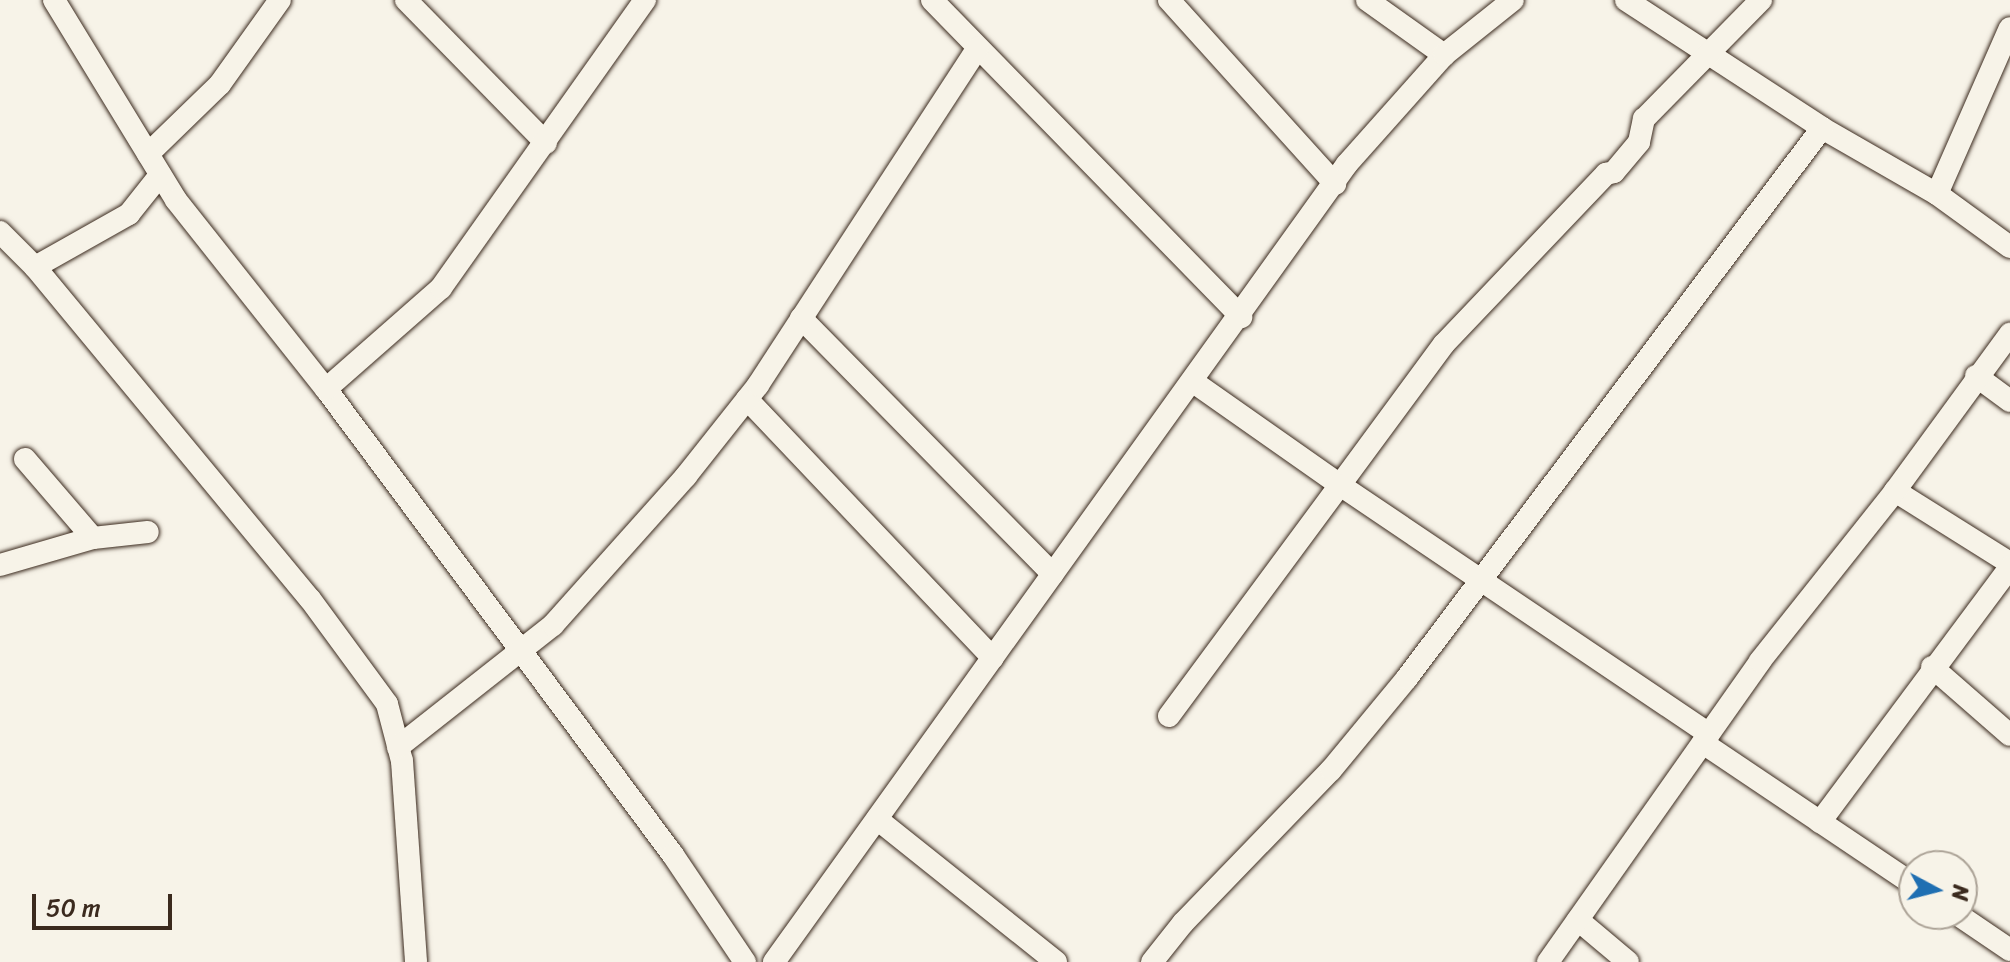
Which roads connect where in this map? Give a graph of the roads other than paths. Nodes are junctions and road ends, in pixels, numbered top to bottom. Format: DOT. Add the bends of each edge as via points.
graph roads {
  1 [pos="54,0"];
  2 [pos="280,0"];
  3 [pos="406,0"];
  4 [pos="645,0"];
  5 [pos="932,0"];
  6 [pos="1169,0"];
  7 [pos="1367,0"];
  8 [pos="1513,0"];
  9 [pos="1626,0"];
  10 [pos="1761,0"];
  11 [pos="2010,28"];
  12 [pos="978,48"];
  13 [pos="1708,52"];
  14 [pos="1444,55"];
  15 [pos="1822,128"];
  16 [pos="546,143"];
  17 [pos="148,154"];
  18 [pos="160,175"];
  19 [pos="1335,184"];
  20 [pos="1937,194"];
  21 [pos="0,232"];
  22 [pos="2010,247"];
  23 [pos="35,267"];
  24 [pos="1241,317"];
  25 [pos="801,318"];
  26 [pos="2010,334"];
  27 [pos="1976,376"];
  28 [pos="1192,381"];
  29 [pos="326,389"];
  30 [pos="747,399"];
  31 [pos="2010,401"];
  32 [pos="25,459"];
  33 [pos="1340,485"];
  34 [pos="1895,491"];
  35 [pos="148,532"];
  36 [pos="93,538"];
  37 [pos="0,565"];
  38 [pos="2010,565"];
  39 [pos="1053,574"];
  40 [pos="1481,580"];
  41 [pos="523,653"];
  42 [pos="993,658"];
  43 [pos="1932,667"];
  44 [pos="1169,716"];
  45 [pos="2010,735"];
  46 [pos="1706,738"];
  47 [pos="398,747"];
  48 [pos="877,819"];
  49 [pos="1820,822"];
  50 [pos="1898,874"];
  51 [pos="1578,920"];
  52 [pos="1978,928"];
  53 [pos="2010,950"];
  54 [pos="416,962"];
  55 [pos="745,962"];
  56 [pos="774,962"];
  57 [pos="1056,962"];
  58 [pos="1152,962"];
  59 [pos="1548,962"];
  60 [pos="1628,962"];
  1 -- 17 [label="street"];
  2 -- 17 [label="street" via="220,84"];
  3 -- 16 [label="street"];
  4 -- 16 [label="street"];
  5 -- 12 [label="street"];
  6 -- 19 [label="street"];
  7 -- 14 [label="street"];
  8 -- 14 [label="street"];
  9 -- 13 [label="street"];
  10 -- 13 [label="street"];
  11 -- 20 [label="street"];
  12 -- 24 [label="street"];
  12 -- 25 [label="street"];
  13 -- 15 [label="street"];
  13 -- 33 [label="street" via="1644,119 1639,142 1614,172 1606,174 1444,344"];
  14 -- 19 [label="street"];
  15 -- 20 [label="street"];
  15 -- 40 [label="street"];
  16 -- 29 [label="street" via="441,288"];
  17 -- 18 [label="street"];
  18 -- 23 [label="street" via="129,214"];
  18 -- 29 [label="street"];
  19 -- 24 [label="street"];
  20 -- 22 [label="street"];
  21 -- 23 [label="street"];
  23 -- 47 [label="street" via="310,599 387,704"];
  24 -- 28 [label="street"];
  25 -- 30 [label="street"];
  25 -- 39 [label="street"];
  26 -- 27 [label="street"];
  27 -- 31 [label="street"];
  27 -- 34 [label="street"];
  28 -- 33 [label="street"];
  28 -- 39 [label="street"];
  29 -- 41 [label="street"];
  30 -- 41 [label="street" via="615,559"];
  30 -- 42 [label="street"];
  32 -- 36 [label="street"];
  33 -- 40 [label="street"];
  33 -- 44 [label="street"];
  34 -- 38 [label="street"];
  34 -- 46 [label="street"];
  35 -- 36 [label="street"];
  36 -- 37 [label="street"];
  38 -- 43 [label="street"];
  39 -- 42 [label="street"];
  40 -- 46 [label="street"];
  40 -- 58 [label="street" via="1331,770"];
  41 -- 47 [label="street"];
  41 -- 55 [label="street"];
  42 -- 48 [label="street"];
  43 -- 45 [label="street"];
  43 -- 49 [label="street"];
  46 -- 49 [label="street"];
  46 -- 51 [label="street"];
  47 -- 54 [label="street"];
  48 -- 56 [label="street"];
  48 -- 57 [label="street"];
  49 -- 50 [label="street"];
  51 -- 59 [label="street"];
  51 -- 60 [label="street"];
  52 -- 53 [label="street"];
}
